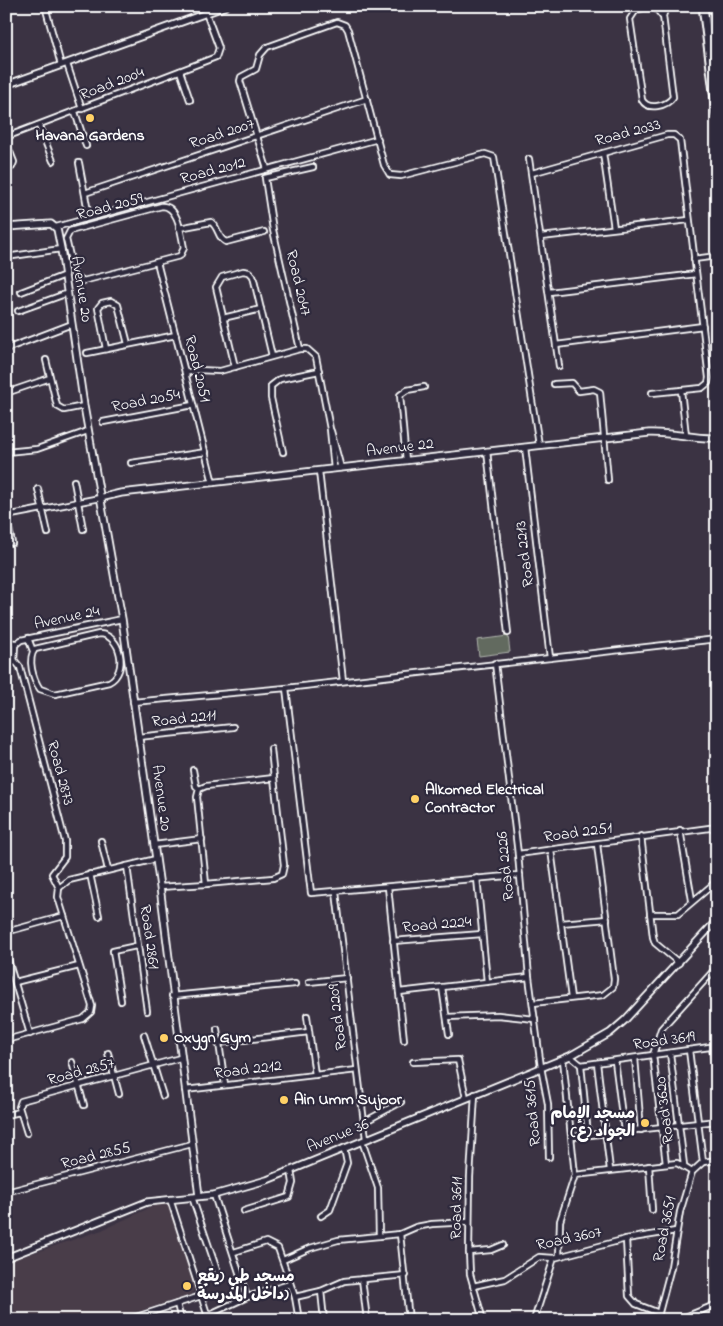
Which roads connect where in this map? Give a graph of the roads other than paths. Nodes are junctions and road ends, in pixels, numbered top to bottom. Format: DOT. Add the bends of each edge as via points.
graph roads {
  1 [pos="45,6"];
  2 [pos="226,6"];
  3 [pos="652,6"];
  4 [pos="671,6"];
  5 [pos="715,6"];
  6 [pos="703,7"];
  7 [pos="214,8"];
  8 [pos="206,13"];
  9 [pos="663,17"];
  10 [pos="717,19"];
  11 [pos="64,64"];
  12 [pos="180,71"];
  13 [pos="6,85"];
  14 [pos="367,99"];
  15 [pos="190,100"];
  16 [pos="82,109"];
  17 [pos="75,112"];
  18 [pos="717,115"];
  19 [pos="39,126"];
  20 [pos="256,135"];
  21 [pos="6,137"];
  22 [pos="378,139"];
  23 [pos="6,142"];
  24 [pos="86,146"];
  25 [pos="603,153"];
  26 [pos="529,159"];
  27 [pos="52,161"];
  28 [pos="79,163"];
  29 [pos="313,167"];
  30 [pos="6,169"];
  31 [pos="268,169"];
  32 [pos="532,173"];
  33 [pos="85,193"];
  34 [pos="89,217"];
  35 [pos="689,220"];
  36 [pos="6,227"];
  37 [pos="56,227"];
  38 [pos="179,228"];
  39 [pos="614,228"];
  40 [pos="264,232"];
  41 [pos="542,237"];
  42 [pos="61,249"];
  43 [pos="6,256"];
  44 [pos="717,256"];
  45 [pos="694,259"];
  46 [pos="157,262"];
  47 [pos="696,274"];
  48 [pos="65,275"];
  49 [pos="21,292"];
  50 [pos="549,292"];
  51 [pos="68,293"];
  52 [pos="261,309"];
  53 [pos="18,311"];
  54 [pos="223,318"];
  55 [pos="72,324"];
  56 [pos="703,326"];
  57 [pos="176,335"];
  58 [pos="128,344"];
  59 [pos="556,345"];
  60 [pos="6,349"];
  61 [pos="106,349"];
  62 [pos="300,349"];
  63 [pos="87,353"];
  64 [pos="272,356"];
  65 [pos="46,360"];
  66 [pos="558,366"];
  67 [pos="235,367"];
  68 [pos="319,371"];
  69 [pos="185,373"];
  70 [pos="50,378"];
  71 [pos="554,384"];
  72 [pos="424,387"];
  73 [pos="681,390"];
  74 [pos="6,393"];
  75 [pos="652,393"];
  76 [pos="193,405"];
  77 [pos="84,406"];
  78 [pos="103,422"];
  79 [pos="330,430"];
  80 [pos="88,431"];
  81 [pos="717,434"];
  82 [pos="686,436"];
  83 [pos="717,438"];
  84 [pos="605,439"];
  85 [pos="704,439"];
  86 [pos="539,445"];
  87 [pos="525,447"];
  88 [pos="487,451"];
  89 [pos="6,452"];
  90 [pos="206,452"];
  91 [pos="283,452"];
  92 [pos="406,461"];
  93 [pos="131,463"];
  94 [pos="341,468"];
  95 [pos="334,469"];
  96 [pos="319,471"];
  97 [pos="608,480"];
  98 [pos="74,482"];
  99 [pos="214,483"];
  100 [pos="38,489"];
  101 [pos="100,498"];
  102 [pos="78,502"];
  103 [pos="42,509"];
  104 [pos="6,516"];
  105 [pos="83,529"];
  106 [pos="48,534"];
  107 [pos="12,543"];
  108 [pos="122,619"];
  109 [pos="508,633"];
  110 [pos="28,638"];
  111 [pos="717,639"];
  112 [pos="6,642"];
  113 [pos="16,643"];
  114 [pos="33,651"];
  115 [pos="550,658"];
  116 [pos="15,661"];
  117 [pos="495,663"];
  118 [pos="6,666"];
  119 [pos="344,681"];
  120 [pos="286,688"];
  121 [pos="133,702"];
  122 [pos="233,726"];
  123 [pos="138,737"];
  124 [pos="271,748"];
  125 [pos="193,770"];
  126 [pos="274,778"];
  127 [pos="199,790"];
  128 [pos="717,826"];
  129 [pos="680,830"];
  130 [pos="641,836"];
  131 [pos="202,839"];
  132 [pos="102,841"];
  133 [pos="597,844"];
  134 [pos="154,845"];
  135 [pos="552,850"];
  136 [pos="518,854"];
  137 [pos="156,860"];
  138 [pos="127,866"];
  139 [pos="108,870"];
  140 [pos="90,874"];
  141 [pos="520,875"];
  142 [pos="477,878"];
  143 [pos="717,881"];
  144 [pos="206,884"];
  145 [pos="388,887"];
  146 [pos="59,888"];
  147 [pos="160,888"];
  148 [pos="336,892"];
  149 [pos="692,900"];
  150 [pos="650,914"];
  151 [pos="64,916"];
  152 [pos="99,916"];
  153 [pos="607,919"];
  154 [pos="717,920"];
  155 [pos="562,923"];
  156 [pos="6,932"];
  157 [pos="482,934"];
  158 [pos="393,941"];
  159 [pos="136,946"];
  160 [pos="6,953"];
  161 [pos="680,963"];
  162 [pos="79,966"];
  163 [pos="717,967"];
  164 [pos="529,977"];
  165 [pos="346,978"];
  166 [pos="15,982"];
  167 [pos="310,982"];
  168 [pos="487,982"];
  169 [pos="294,984"];
  170 [pos="442,987"];
  171 [pos="399,992"];
  172 [pos="172,996"];
  173 [pos="571,998"];
  174 [pos="121,1001"];
  175 [pos="533,1003"];
  176 [pos="147,1011"];
  177 [pos="307,1016"];
  178 [pos="446,1017"];
  179 [pos="535,1019"];
  180 [pos="216,1029"];
  181 [pos="309,1032"];
  182 [pos="30,1034"];
  183 [pos="449,1034"];
  184 [pos="144,1035"];
  185 [pos="6,1040"];
  186 [pos="404,1040"];
  187 [pos="218,1043"];
  188 [pos="714,1046"];
  189 [pos="689,1050"];
  190 [pos="670,1052"];
  191 [pos="108,1053"];
  192 [pos="654,1055"];
  193 [pos="570,1056"];
  194 [pos="180,1058"];
  195 [pos="635,1058"];
  196 [pos="563,1059"];
  197 [pos="615,1061"];
  198 [pos="72,1062"];
  199 [pos="413,1062"];
  200 [pos="597,1063"];
  201 [pos="154,1065"];
  202 [pos="581,1065"];
  203 [pos="541,1067"];
  204 [pos="357,1070"];
  205 [pos="315,1075"];
  206 [pos="114,1076"];
  207 [pos="717,1082"];
  208 [pos="79,1086"];
  209 [pos="225,1086"];
  210 [pos="185,1090"];
  211 [pos="119,1094"];
  212 [pos="475,1094"];
  213 [pos="163,1096"];
  214 [pos="466,1098"];
  215 [pos="401,1102"];
  216 [pos="84,1105"];
  217 [pos="20,1112"];
  218 [pos="6,1115"];
  219 [pos="717,1121"];
  220 [pos="364,1122"];
  221 [pos="698,1123"];
  222 [pos="679,1125"];
  223 [pos="660,1128"];
  224 [pos="641,1130"];
  225 [pos="624,1132"];
  226 [pos="27,1133"];
  227 [pos="606,1134"];
  228 [pos="588,1136"];
  229 [pos="572,1137"];
  230 [pos="364,1140"];
  231 [pos="192,1144"];
  232 [pos="344,1148"];
  233 [pos="549,1157"];
  234 [pos="717,1160"];
  235 [pos="703,1162"];
  236 [pos="666,1164"];
  237 [pos="684,1164"];
  238 [pos="649,1166"];
  239 [pos="292,1170"];
  240 [pos="610,1170"];
  241 [pos="692,1172"];
  242 [pos="575,1175"];
  243 [pos="6,1192"];
  244 [pos="214,1195"];
  245 [pos="199,1196"];
  246 [pos="192,1197"];
  247 [pos="170,1199"];
  248 [pos="652,1210"];
  249 [pos="244,1211"];
  250 [pos="321,1216"];
  251 [pos="469,1222"];
  252 [pos="676,1231"];
  253 [pos="400,1234"];
  254 [pos="379,1236"];
  255 [pos="626,1240"];
  256 [pos="503,1245"];
  257 [pos="234,1252"];
  258 [pos="469,1252"];
  259 [pos="557,1257"];
  260 [pos="6,1258"];
  261 [pos="283,1260"];
  262 [pos="406,1275"];
  263 [pos="220,1279"];
  264 [pos="362,1279"];
  265 [pos="290,1284"];
  266 [pos="473,1286"];
  267 [pos="321,1291"];
  268 [pos="201,1296"];
  269 [pos="247,1297"];
  270 [pos="295,1297"];
  271 [pos="6,1304"];
  272 [pos="177,1304"];
  273 [pos="715,1305"];
  274 [pos="717,1312"];
  275 [pos="659,1314"];
  276 [pos="209,1317"];
  277 [pos="10,1320"];
  278 [pos="127,1320"];
  279 [pos="181,1320"];
  280 [pos="299,1320"];
  281 [pos="324,1320"];
  282 [pos="367,1320"];
  283 [pos="409,1320"];
  284 [pos="483,1320"];
  285 [pos="534,1320"];
  286 [pos="657,1320"];
  287 [pos="678,1320"];
  1 -- 11 [label="street"];
  2 -- 7 [label="street"];
  3 -- 9 [label="street"];
  3 -- 9 [label="street" via="636,10 630,19 642,100 648,107 668,102 673,97"];
  4 -- 9 [label="street"];
  5 -- 10 [label="main road"];
  6 -- 18 [label="main road"];
  7 -- 8 [label="street"];
  8 -- 11 [label="street"];
  8 -- 12 [label="street, Road 2004" via="219,48 216,57"];
  11 -- 13 [label="street"];
  11 -- 16 [label="street"];
  12 -- 15 [label="street"];
  12 -- 16 [label="street, Road 2004"];
  14 -- 20 [label="street, Road 2007"];
  14 -- 20 [label="street" via="348,30 340,22 267,47 260,55 256,69 241,78 241,88"];
  14 -- 22 [label="street"];
  16 -- 17 [label="street, Road 2004"];
  17 -- 19 [label="street, Road 2004"];
  17 -- 24 [label="street"];
  19 -- 21 [label="street, Road 2004"];
  19 -- 27 [label="street"];
  20 -- 31 [label="street"];
  20 -- 33 [label="street, Road 2007"];
  22 -- 31 [label="street, Road 2012"];
  22 -- 86 [label="street" via="386,169 394,176 486,154 495,159"];
  23 -- 30 [label="street" via="14,162"];
  25 -- 32 [label="street, Road 2033"];
  25 -- 35 [label="street, Road 2033" via="667,135 677,137 682,146"];
  25 -- 39 [label="street"];
  26 -- 32 [label="street"];
  28 -- 33 [label="street"];
  29 -- 62 [label="street, Road 2047" via="265,178 273,230"];
  31 -- 34 [label="street, Road 2012"];
  32 -- 41 [label="street"];
  33 -- 34 [label="street"];
  34 -- 37 [label="street, Road 2012"];
  35 -- 39 [label="street"];
  35 -- 45 [label="street, Road 2033"];
  36 -- 37 [label="street" via="49,223"];
  37 -- 42 [label="street, Avenue 20"];
  38 -- 40 [label="street" via="211,222 221,240 229,242"];
  38 -- 46 [label="street, Road 2059" via="184,248 182,254"];
  38 -- 46 [label="street, Road 2059" via="174,211 162,206 72,230 67,235 74,276 78,280"];
  39 -- 41 [label="street"];
  41 -- 50 [label="street"];
  42 -- 43 [label="street"];
  42 -- 48 [label="street, Avenue 20"];
  44 -- 45 [label="street"];
  45 -- 47 [label="street, Road 2033"];
  46 -- 57 [label="street, Road 2051"];
  47 -- 50 [label="street"];
  47 -- 56 [label="street, Road 2033"];
  48 -- 49 [label="street"];
  48 -- 51 [label="street, Avenue 20"];
  50 -- 59 [label="street"];
  51 -- 53 [label="street"];
  51 -- 55 [label="street, Avenue 20"];
  52 -- 54 [label="street"];
  52 -- 54 [label="street" via="253,276 243,271 222,277 216,284"];
  52 -- 64 [label="street"];
  54 -- 67 [label="street"];
  55 -- 60 [label="street"];
  55 -- 77 [label="street, Avenue 20"];
  56 -- 59 [label="street"];
  56 -- 73 [label="street, Road 2033" via="709,381 702,388"];
  57 -- 58 [label="street"];
  57 -- 69 [label="street, Road 2051"];
  58 -- 61 [label="street"];
  58 -- 61 [label="street" via="118,305 111,300 101,304 98,310"];
  59 -- 66 [label="street"];
  61 -- 63 [label="street"];
  62 -- 64 [label="street"];
  62 -- 68 [label="street" via="311,351"];
  64 -- 67 [label="street"];
  65 -- 70 [label="street"];
  67 -- 69 [label="street"];
  68 -- 79 [label="street"];
  68 -- 91 [label="street" via="280,378 272,386 271,398"];
  69 -- 76 [label="street, Road 2051"];
  70 -- 74 [label="street"];
  70 -- 77 [label="street" via="58,408"];
  71 -- 84 [label="street" via="572,383 579,391 599,391"];
  72 -- 92 [label="street" via="407,390 400,395"];
  73 -- 75 [label="street, Road 2033"];
  73 -- 82 [label="street"];
  76 -- 78 [label="street, Road 2054"];
  76 -- 90 [label="street, Road 2051"];
  77 -- 80 [label="street, Avenue 20"];
  79 -- 94 [label="street"];
  79 -- 95 [label="street"];
  80 -- 89 [label="street" via="37,448"];
  80 -- 101 [label="street, Avenue 20"];
  81 -- 85 [label="street"];
  82 -- 84 [label="street, Avenue 22" via="659,432"];
  82 -- 85 [label="street, Avenue 22"];
  83 -- 85 [label="street, Avenue 22"];
  84 -- 86 [label="street, Avenue 22"];
  84 -- 97 [label="street"];
  86 -- 87 [label="street, Avenue 22"];
  87 -- 88 [label="street, Avenue 22"];
  87 -- 115 [label="street, Road 2213"];
  88 -- 92 [label="street, Avenue 22"];
  88 -- 109 [label="street"];
  90 -- 93 [label="street"];
  90 -- 99 [label="street, Road 2051"];
  92 -- 94 [label="street, Avenue 22"];
  94 -- 95 [label="street, Avenue 22"];
  95 -- 96 [label="street, Avenue 22"];
  96 -- 99 [label="street, Avenue 22"];
  96 -- 119 [label="street"];
  98 -- 102 [label="street"];
  99 -- 101 [label="street, Avenue 22"];
  100 -- 103 [label="street"];
  101 -- 102 [label="street"];
  101 -- 108 [label="street, Avenue 20"];
  102 -- 103 [label="street"];
  102 -- 105 [label="street"];
  103 -- 104 [label="street"];
  103 -- 106 [label="street"];
  104 -- 107 [label="street"];
  108 -- 110 [label="street, Avenue 24"];
  108 -- 121 [label="street, Avenue 20"];
  110 -- 113 [label="street, Avenue 24"];
  110 -- 114 [label="street"];
  111 -- 115 [label="street"];
  112 -- 113 [label="street"];
  113 -- 116 [label="street, Avenue 24"];
  114 -- 114 [label="street" via="30,659 35,680 40,689 49,693 109,682 120,670 115,642 102,634"];
  115 -- 117 [label="street"];
  116 -- 118 [label="street"];
  116 -- 146 [label="street, Road 2873" via="20,667 65,841 65,857 52,874"];
  117 -- 119 [label="street"];
  117 -- 136 [label="street, Road 2226"];
  119 -- 120 [label="street"];
  120 -- 121 [label="street"];
  120 -- 148 [label="street" via="309,889 316,894"];
  121 -- 123 [label="street, Avenue 20"];
  122 -- 123 [label="street, Road 2211"];
  123 -- 134 [label="street, Avenue 20"];
  124 -- 126 [label="street"];
  125 -- 127 [label="street"];
  126 -- 127 [label="street" via="206,786"];
  126 -- 144 [label="street" via="284,865 282,874 273,878"];
  127 -- 131 [label="street"];
  128 -- 129 [label="street, Road 2251"];
  129 -- 130 [label="street, Road 2251"];
  129 -- 149 [label="street"];
  130 -- 133 [label="street, Road 2251"];
  130 -- 150 [label="street"];
  131 -- 134 [label="street"];
  131 -- 144 [label="street"];
  132 -- 139 [label="street"];
  133 -- 135 [label="street, Road 2251"];
  133 -- 153 [label="street"];
  134 -- 137 [label="street, Avenue 20"];
  135 -- 136 [label="street, Road 2251"];
  135 -- 155 [label="street"];
  136 -- 141 [label="street, Road 2226"];
  137 -- 138 [label="street"];
  137 -- 147 [label="street, Avenue 20"];
  138 -- 139 [label="street"];
  138 -- 159 [label="street, Road 2861"];
  139 -- 140 [label="street"];
  140 -- 146 [label="street" via="70,880"];
  140 -- 152 [label="street"];
  141 -- 142 [label="street"];
  141 -- 164 [label="street, Road 2226"];
  142 -- 145 [label="street"];
  142 -- 157 [label="street, Road 2224"];
  143 -- 149 [label="street"];
  144 -- 147 [label="street"];
  145 -- 148 [label="street"];
  145 -- 158 [label="street, Road 2224"];
  146 -- 151 [label="street" via="58,897"];
  147 -- 172 [label="street, Avenue 20"];
  148 -- 165 [label="street, Road 2209"];
  149 -- 150 [label="street" via="675,915"];
  150 -- 161 [label="street" via="655,942"];
  151 -- 156 [label="street"];
  151 -- 162 [label="street"];
  153 -- 155 [label="street"];
  153 -- 173 [label="street" via="613,987 603,995"];
  154 -- 161 [label="street, Avenue 36"];
  155 -- 173 [label="street"];
  157 -- 158 [label="street, Road 2224"];
  157 -- 168 [label="street, Road 2224"];
  158 -- 171 [label="street, Road 2224"];
  159 -- 174 [label="street" via="113,951"];
  159 -- 176 [label="street, Road 2861"];
  160 -- 166 [label="street"];
  161 -- 193 [label="street, Avenue 36" via="610,1033"];
  162 -- 166 [label="street"];
  162 -- 182 [label="street" via="92,1006 90,1014 83,1019"];
  163 -- 192 [label="street" via="662,1029"];
  164 -- 168 [label="street"];
  164 -- 175 [label="street, Road 2226"];
  165 -- 167 [label="street"];
  165 -- 204 [label="street, Road 2209"];
  166 -- 182 [label="street"];
  168 -- 170 [label="street"];
  169 -- 172 [label="street"];
  170 -- 171 [label="street"];
  170 -- 178 [label="street"];
  171 -- 186 [label="street, Road 2224"];
  172 -- 194 [label="street, Avenue 20"];
  173 -- 175 [label="street"];
  175 -- 179 [label="street, Road 2226"];
  177 -- 181 [label="street"];
  178 -- 179 [label="street" via="498,1015"];
  178 -- 183 [label="street"];
  179 -- 203 [label="street, Road 2226"];
  180 -- 187 [label="street"];
  181 -- 187 [label="street, Road 2212"];
  181 -- 205 [label="street"];
  182 -- 185 [label="street"];
  184 -- 201 [label="street"];
  187 -- 209 [label="street"];
  188 -- 189 [label="street, Road 3619"];
  188 -- 207 [label="street"];
  189 -- 190 [label="street, Road 3619"];
  189 -- 221 [label="street"];
  190 -- 192 [label="street, Road 3619"];
  190 -- 222 [label="street, Road 3620"];
  191 -- 206 [label="street"];
  192 -- 195 [label="street, Road 3619"];
  192 -- 223 [label="street"];
  193 -- 196 [label="street, Avenue 36"];
  193 -- 202 [label="street"];
  194 -- 201 [label="street, Road 2857"];
  194 -- 210 [label="street, Avenue 20"];
  195 -- 197 [label="street, Road 3619"];
  195 -- 224 [label="street"];
  196 -- 203 [label="street, Avenue 36"];
  196 -- 229 [label="street"];
  197 -- 200 [label="street, Road 3619"];
  197 -- 225 [label="street, Road 3619"];
  198 -- 208 [label="street"];
  199 -- 214 [label="street" via="458,1060"];
  200 -- 202 [label="street, Road 3619"];
  200 -- 227 [label="street"];
  201 -- 206 [label="street, Road 2857"];
  201 -- 213 [label="street"];
  202 -- 228 [label="street"];
  203 -- 212 [label="street, Avenue 36"];
  203 -- 233 [label="street, Road 3615" via="548,1104"];
  204 -- 205 [label="street, Road 2212"];
  204 -- 220 [label="street, Road 2209"];
  205 -- 209 [label="street, Road 2212"];
  206 -- 208 [label="street, Road 2857"];
  206 -- 211 [label="street"];
  208 -- 216 [label="street"];
  208 -- 217 [label="street, Road 2857" via="22,1101"];
  209 -- 210 [label="street, Road 2212"];
  210 -- 231 [label="street, Avenue 20"];
  212 -- 214 [label="street, Avenue 36"];
  212 -- 251 [label="street, Road 3611"];
  214 -- 230 [label="street, Avenue 36"];
  215 -- 220 [label="street"];
  217 -- 218 [label="street"];
  217 -- 226 [label="street"];
  219 -- 221 [label="street"];
  220 -- 230 [label="street, Road 2209"];
  221 -- 222 [label="street"];
  221 -- 235 [label="street"];
  222 -- 223 [label="street"];
  222 -- 237 [label="street, Road 3620"];
  223 -- 224 [label="street"];
  223 -- 236 [label="street"];
  224 -- 225 [label="street"];
  225 -- 227 [label="street"];
  227 -- 228 [label="street"];
  227 -- 240 [label="street"];
  228 -- 229 [label="street"];
  229 -- 242 [label="street"];
  230 -- 232 [label="street, Avenue 36"];
  230 -- 254 [label="street, Road 2209" via="378,1188"];
  231 -- 243 [label="street, Road 2855"];
  231 -- 245 [label="street, Avenue 20"];
  232 -- 239 [label="street, Avenue 36"];
  232 -- 250 [label="street" via="347,1164 330,1210"];
  234 -- 235 [label="street"];
  235 -- 241 [label="street"];
  236 -- 237 [label="street"];
  236 -- 238 [label="street"];
  237 -- 241 [label="street"];
  238 -- 240 [label="street"];
  238 -- 248 [label="street"];
  239 -- 244 [label="street, Avenue 36"];
  239 -- 249 [label="street" via="289,1197"];
  240 -- 242 [label="street"];
  241 -- 252 [label="street, Road 3651"];
  242 -- 259 [label="street" via="560,1221"];
  244 -- 245 [label="street, Avenue 36"];
  244 -- 257 [label="street"];
  245 -- 246 [label="street, Avenue 36"];
  246 -- 247 [label="street, Avenue 36"];
  246 -- 263 [label="street"];
  247 -- 260 [label="street, Avenue 36" via="146,1202"];
  247 -- 268 [label="street"];
  251 -- 253 [label="street" via="432,1224"];
  251 -- 258 [label="street, Road 3611"];
  252 -- 255 [label="street, Road 3607"];
  252 -- 275 [label="street, Road 3651"];
  253 -- 254 [label="street"];
  253 -- 262 [label="street"];
  254 -- 261 [label="street" via="323,1243"];
  255 -- 259 [label="street, Road 3607"];
  255 -- 275 [label="street" via="629,1296 636,1304"];
  256 -- 258 [label="street"];
  257 -- 261 [label="street" via="266,1242 278,1248"];
  257 -- 269 [label="street"];
  258 -- 266 [label="street, Road 3611"];
  259 -- 266 [label="street, Road 3607" via="539,1257 505,1279"];
  259 -- 285 [label="street"];
  261 -- 265 [label="street"];
  262 -- 264 [label="street"];
  262 -- 283 [label="street"];
  264 -- 267 [label="street" via="340,1282"];
  264 -- 282 [label="street"];
  265 -- 269 [label="street"];
  265 -- 270 [label="street"];
  266 -- 284 [label="street, Road 3611"];
  267 -- 270 [label="street"];
  267 -- 281 [label="street"];
  268 -- 272 [label="street"];
  268 -- 276 [label="street"];
  269 -- 276 [label="street"];
  270 -- 280 [label="street"];
  271 -- 277 [label="street"];
  272 -- 278 [label="street"];
  272 -- 279 [label="street"];
  273 -- 274 [label="street"];
  273 -- 287 [label="street"];
  275 -- 286 [label="street, Road 3651"];
}
